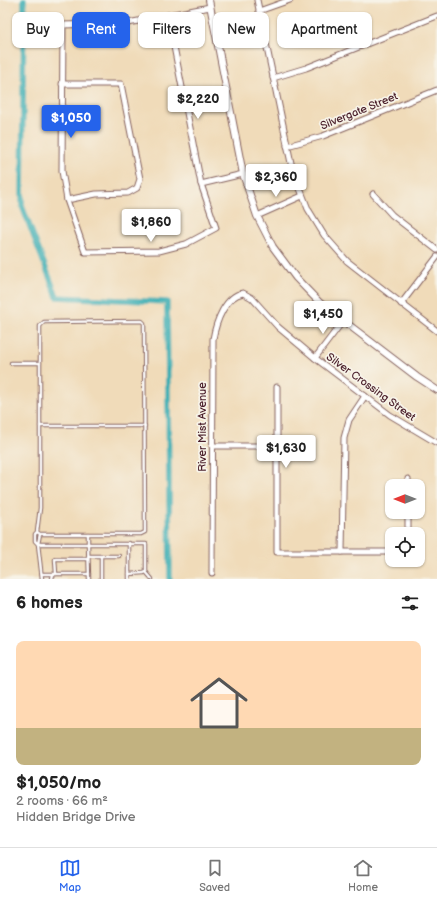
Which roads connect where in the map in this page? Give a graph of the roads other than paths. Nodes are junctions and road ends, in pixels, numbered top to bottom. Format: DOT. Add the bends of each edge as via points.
graph roads {
  1 [pos="209,0"];
  2 [pos="257,0"];
  3 [pos="290,0"];
  4 [pos="210,7"];
  5 [pos="259,10"];
  6 [pos="187,12"];
  7 [pos="437,16"];
  8 [pos="138,21"];
  9 [pos="174,48"];
  10 [pos="273,78"];
  11 [pos="62,84"];
  12 [pos="437,90"];
  13 [pos="287,146"];
  14 [pos="243,174"];
  15 [pos="202,184"];
  16 [pos="373,194"];
  17 [pos="302,196"];
  18 [pos="67,200"];
  19 [pos="257,216"];
  20 [pos="437,250"];
  21 [pos="437,257"];
  22 [pos="243,293"];
  23 [pos="401,304"];
  24 [pos="343,321"];
  25 [pos="437,331"];
  26 [pos="315,358"];
  27 [pos="11,363"];
  28 [pos="40,363"];
  29 [pos="277,387"];
  30 [pos="437,390"];
  31 [pos="365,396"];
  32 [pos="40,426"];
  33 [pos="145,426"];
  34 [pos="437,443"];
  35 [pos="212,446"];
  36 [pos="277,446"];
  37 [pos="37,533"];
  38 [pos="88,534"];
  39 [pos="130,543"];
  40 [pos="38,544"];
  41 [pos="88,544"];
  42 [pos="342,552"];
  43 [pos="385,552"];
  44 [pos="101,556"];
  45 [pos="119,556"];
  46 [pos="88,558"];
  47 [pos="146,572"];
  48 [pos="212,573"];
  49 [pos="42,574"];
  50 [pos="54,574"];
  51 [pos="89,574"];
  52 [pos="129,574"];
  53 [pos="42,579"];
  54 [pos="52,579"];
  55 [pos="89,579"];
  56 [pos="101,579"];
  57 [pos="129,579"];
  58 [pos="152,579"];
  1 -- 4 [label="street"];
  2 -- 5 [label="street"];
  3 -- 5 [label="street"];
  4 -- 6 [label="street"];
  4 -- 14 [label="street"];
  5 -- 10 [label="street"];
  7 -- 10 [label="street" via="306,68"];
  8 -- 11 [label="street" via="115,25 62,25"];
  9 -- 15 [label="street"];
  10 -- 13 [label="street"];
  11 -- 18 [label="street" via="62,171"];
  11 -- 18 [label="street" via="121,84 140,179 137,188 128,193 96,194"];
  12 -- 13 [label="street, Silvergate Street" via="323,136"];
  13 -- 17 [label="street"];
  14 -- 15 [label="street"];
  14 -- 19 [label="street"];
  15 -- 18 [label="street" via="216,228 186,244 159,251 85,252"];
  16 -- 20 [label="street" via="392,215"];
  17 -- 19 [label="street"];
  17 -- 23 [label="street" via="314,221 335,249 360,273"];
  19 -- 24 [label="street" via="273,247 296,278 320,303"];
  21 -- 23 [label="street"];
  22 -- 26 [label="street, Silver Crossing Street" via="252,298 293,341"];
  22 -- 35 [label="street, River Mist Avenue" via="237,294 223,310 213,339"];
  23 -- 25 [label="street"];
  24 -- 26 [label="street"];
  24 -- 30 [label="street"];
  26 -- 31 [label="street, Silver Crossing Street"];
  27 -- 28 [label="lane"];
  28 -- 32 [label="lane"];
  28 -- 33 [label="lane" via="40,326 44,322 143,322"];
  29 -- 36 [label="street"];
  31 -- 34 [label="street, Silver Crossing Street" via="407,426"];
  31 -- 42 [label="street" via="349,420 344,438"];
  32 -- 33 [label="lane"];
  32 -- 37 [label="lane" via="40,508"];
  33 -- 38 [label="lane" via="145,532"];
  35 -- 36 [label="street"];
  35 -- 48 [label="street, River Mist Avenue"];
  36 -- 42 [label="street" via="277,552"];
  37 -- 38 [label="lane"];
  37 -- 40 [label="lane" via="40,541"];
  37 -- 40 [label="lane" via="35,541"];
  38 -- 41 [label="lane"];
  39 -- 41 [label="lane"];
  39 -- 47 [label="lane" via="147,545"];
  39 -- 52 [label="lane"];
  40 -- 41 [label="lane"];
  40 -- 49 [label="lane"];
  41 -- 46 [label="lane"];
  42 -- 43 [label="street"];
  44 -- 45 [label="lane"];
  44 -- 46 [label="lane"];
  44 -- 56 [label="lane"];
  46 -- 50 [label="lane" via="55,559"];
  46 -- 51 [label="lane"];
  47 -- 52 [label="lane"];
  47 -- 58 [label="lane"];
  49 -- 50 [label="lane"];
  49 -- 53 [label="lane"];
  50 -- 51 [label="lane"];
  50 -- 54 [label="lane"];
  51 -- 55 [label="lane"];
  52 -- 57 [label="lane"];
}
